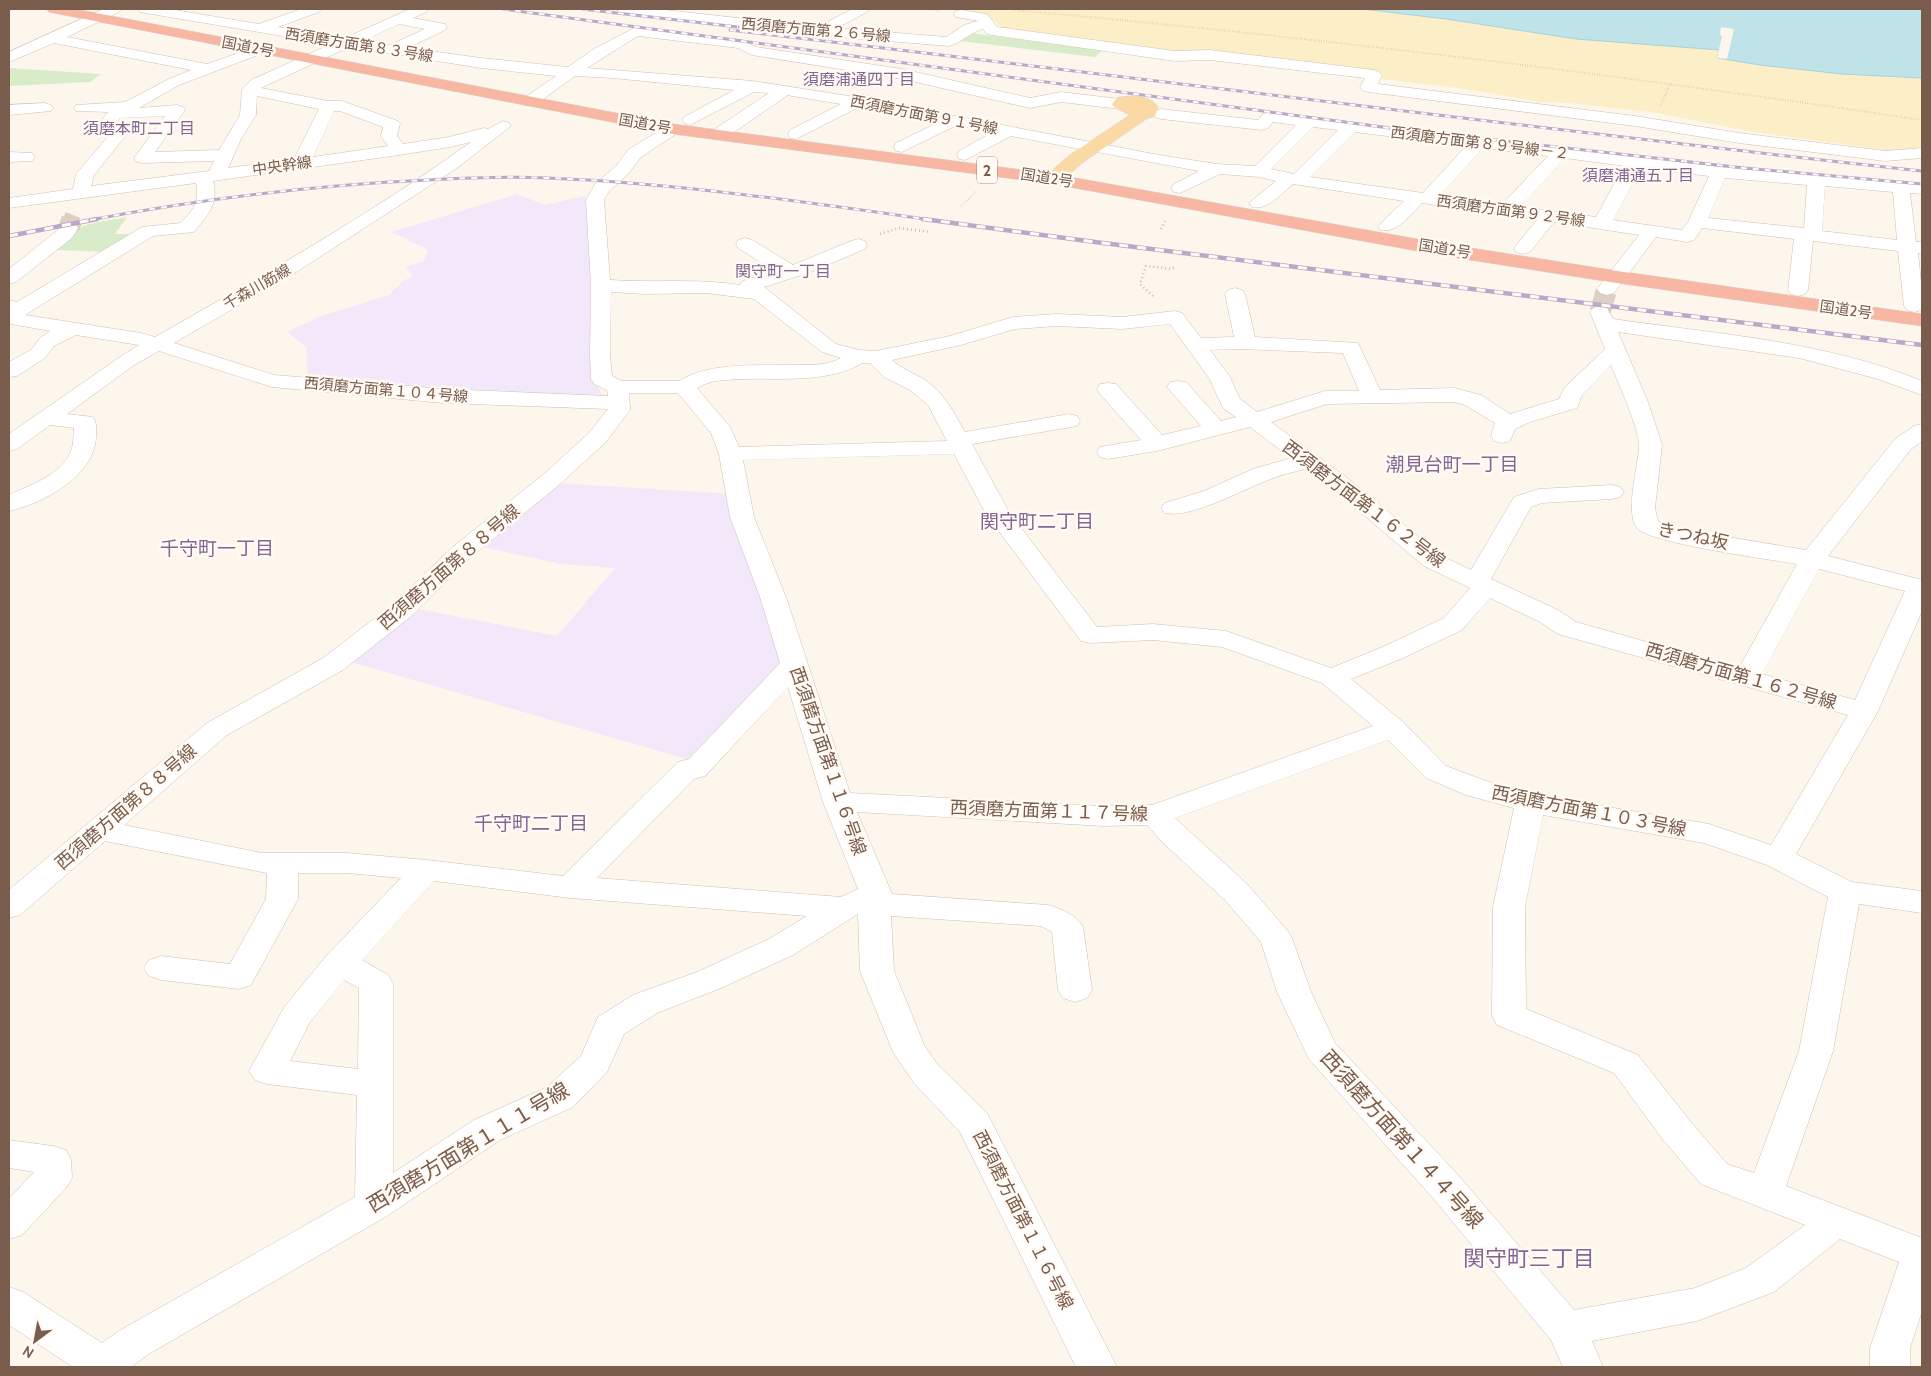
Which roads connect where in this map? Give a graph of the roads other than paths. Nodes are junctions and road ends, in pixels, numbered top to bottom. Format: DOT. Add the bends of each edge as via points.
graph roads {
  1 [pos="54,9"];
  2 [pos="114,9"];
  3 [pos="145,9"];
  4 [pos="307,9"];
  5 [pos="624,9"];
  6 [pos="862,9"];
  7 [pos="668,11"];
  8 [pos="410,12"];
  9 [pos="961,14"];
  10 [pos="98,17"];
  11 [pos="987,23"];
  12 [pos="260,29"];
  13 [pos="821,31"];
  14 [pos="52,38"];
  15 [pos="345,43"];
  16 [pos="9,45"];
  17 [pos="31,48"];
  18 [pos="261,49"];
  19 [pos="392,50"];
  20 [pos="9,58"];
  21 [pos="309,59"];
  22 [pos="831,64"];
  23 [pos="207,69"];
  24 [pos="574,71"];
  25 [pos="902,74"];
  26 [pos="754,86"];
  27 [pos="250,90"];
  28 [pos="788,90"];
  29 [pos="992,94"];
  30 [pos="858,102"];
  31 [pos="1120,104"];
  32 [pos="328,106"];
  33 [pos="45,108"];
  34 [pos="82,108"];
  35 [pos="9,110"];
  36 [pos="121,111"];
  37 [pos="961,113"];
  38 [pos="1161,114"];
  39 [pos="519,116"];
  40 [pos="690,120"];
  41 [pos="1309,122"];
  42 [pos="1351,128"];
  43 [pos="673,129"];
  44 [pos="1008,131"];
  45 [pos="796,134"];
  46 [pos="718,135"];
  47 [pos="1478,143"];
  48 [pos="902,148"];
  49 [pos="1093,148"];
  50 [pos="399,150"];
  51 [pos="1560,154"];
  52 [pos="1922,154"];
  53 [pos="225,155"];
  54 [pos="965,155"];
  55 [pos="9,157"];
  56 [pos="26,157"];
  57 [pos="1635,162"];
  58 [pos="301,163"];
  59 [pos="1217,169"];
  60 [pos="1258,172"];
  61 [pos="1719,172"];
  62 [pos="209,176"];
  63 [pos="1053,179"];
  64 [pos="1294,179"];
  65 [pos="1816,181"];
  66 [pos="1180,188"];
  67 [pos="1901,188"];
  68 [pos="1922,189"];
  69 [pos="81,194"];
  70 [pos="1423,198"];
  71 [pos="9,203"];
  72 [pos="1258,203"];
  73 [pos="1506,210"];
  74 [pos="1549,217"];
  75 [pos="72,219"];
  76 [pos="1697,222"];
  77 [pos="1601,225"];
  78 [pos="1387,226"];
  79 [pos="1651,231"];
  80 [pos="1808,234"];
  81 [pos="745,244"];
  82 [pos="858,245"];
  83 [pos="1914,247"];
  84 [pos="1523,248"];
  85 [pos="791,272"];
  86 [pos="9,278"];
  87 [pos="1612,283"];
  88 [pos="600,285"];
  89 [pos="1798,290"];
  90 [pos="1235,294"];
  91 [pos="760,295"];
  92 [pos="14,308"];
  93 [pos="1918,313"];
  94 [pos="1175,317"];
  95 [pos="75,328"];
  96 [pos="1246,343"];
  97 [pos="1195,344"];
  98 [pos="157,345"];
  99 [pos="1615,350"];
  100 [pos="867,357"];
  101 [pos="9,371"];
  102 [pos="684,387"];
  103 [pos="1178,387"];
  104 [pos="1108,389"];
  105 [pos="1922,389"];
  106 [pos="619,395"];
  107 [pos="1372,397"];
  108 [pos="44,418"];
  109 [pos="1253,420"];
  110 [pos="1068,421"];
  111 [pos="1216,429"];
  112 [pos="1922,431"];
  113 [pos="960,443"];
  114 [pos="9,444"];
  115 [pos="1157,444"];
  116 [pos="1108,452"];
  117 [pos="730,454"];
  118 [pos="1308,461"];
  119 [pos="1612,492"];
  120 [pos="9,504"];
  121 [pos="1173,508"];
  122 [pos="1812,559"];
  123 [pos="1479,583"];
  124 [pos="1921,588"];
  125 [pos="794,664"];
  126 [pos="1332,677"];
  127 [pos="1747,677"];
  128 [pos="1864,711"];
  129 [pos="1393,728"];
  130 [pos="838,802"];
  131 [pos="1530,803"];
  132 [pos="1155,815"];
  133 [pos="100,830"];
  134 [pos="1778,858"];
  135 [pos="283,863"];
  136 [pos="426,870"];
  137 [pos="570,887"];
  138 [pos="1845,892"];
  139 [pos="864,902"];
  140 [pos="1922,902"];
  141 [pos="9,907"];
  142 [pos="340,962"];
  143 [pos="161,968"];
  144 [pos="1075,990"];
  145 [pos="375,1084"];
  146 [pos="9,1154"];
  147 [pos="1765,1193"];
  148 [pos="374,1205"];
  149 [pos="1829,1218"];
  150 [pos="9,1224"];
  151 [pos="1922,1255"];
  152 [pos="9,1304"];
  153 [pos="1566,1329"];
  154 [pos="101,1366"];
  155 [pos="1097,1367"];
  156 [pos="1584,1367"];
  157 [pos="1890,1367"];
  1 -- 10 [label="highway, 国道2号 / 2"];
  2 -- 10 [label="street"];
  3 -- 12 [label="street, 西須磨方面第８３号線"];
  4 -- 12 [label="street"];
  5 -- 7 [label="street, 西須磨方面第２６号線"];
  6 -- 13 [label="street"];
  7 -- 13 [label="street, 西須磨方面第２６号線" via="720,22"];
  8 -- 15 [label="street"];
  8 -- 19 [label="street" via="440,27"];
  9 -- 11 [label="street" via="982,17"];
  10 -- 14 [label="street"];
  10 -- 18 [label="highway, 国道2号 / 2"];
  11 -- 13 [label="street, 西須磨方面第２６号線" via="970,28 949,42"];
  11 -- 52 [label="street" via="992,31 1175,56 1210,55 1374,75 1368,87 1885,156"];
  12 -- 15 [label="street, 西須磨方面第８３号線"];
  14 -- 17 [label="street"];
  14 -- 23 [label="street"];
  15 -- 19 [label="street, 西須磨方面第８３号線"];
  15 -- 21 [label="street"];
  16 -- 17 [label="street"];
  17 -- 20 [label="street"];
  18 -- 21 [label="highway, 国道2号 / 2"];
  18 -- 23 [label="street"];
  19 -- 24 [label="street, 西須磨方面第８３号線" via="548,72"];
  21 -- 27 [label="street" via="257,83"];
  21 -- 39 [label="highway, 国道2号 / 2"];
  22 -- 24 [label="street" via="752,51 742,44 636,31 598,52"];
  22 -- 25 [label="street"];
  22 -- 28 [label="street"];
  23 -- 36 [label="street" via="174,82"];
  24 -- 26 [label="street, 西須磨方面第９１号線"];
  24 -- 39 [label="street"];
  25 -- 29 [label="street"];
  25 -- 30 [label="street"];
  26 -- 28 [label="street, 西須磨方面第９１号線"];
  26 -- 40 [label="street"];
  27 -- 32 [label="street"];
  27 -- 53 [label="street" via="250,110"];
  28 -- 30 [label="street, 西須磨方面第９１号線"];
  28 -- 46 [label="street"];
  29 -- 31 [label="street" via="1030,103 1063,97"];
  29 -- 37 [label="street"];
  30 -- 37 [label="street, 西須磨方面第９１号線"];
  30 -- 45 [label="street"];
  31 -- 49 [label="main road" via="1135,100 1145,103 1150,107 1149,113"];
  32 -- 50 [label="street" via="342,106 392,124 389,136"];
  32 -- 58 [label="street"];
  33 -- 35 [label="street"];
  34 -- 36 [label="street"];
  36 -- 53 [label="street" via="177,110 143,158"];
  36 -- 69 [label="street" via="105,126 123,129 85,174"];
  37 -- 44 [label="street, 西須磨方面第９１号線"];
  37 -- 48 [label="street"];
  38 -- 41 [label="street, 西須磨方面第８９号線－２" via="1262,125 1269,117"];
  39 -- 43 [label="highway, 国道2号 / 2" via="548,106"];
  39 -- 50 [label="street, 中央幹線" via="470,138"];
  39 -- 98 [label="street, 千森川筋線" via="292,267"];
  41 -- 42 [label="street, 西須磨方面第８９号線－２"];
  41 -- 60 [label="street"];
  42 -- 47 [label="street, 西須磨方面第８９号線－２"];
  42 -- 64 [label="street"];
  43 -- 46 [label="highway, 国道2号 / 2"];
  43 -- 88 [label="street" via="635,153 622,170 601,188 595,200"];
  44 -- 49 [label="street, 西須磨方面第９１号線"];
  44 -- 54 [label="street"];
  46 -- 63 [label="highway, 国道2号 / 2"];
  47 -- 51 [label="street, 西須磨方面第８９号線－２"];
  47 -- 70 [label="street"];
  49 -- 59 [label="street, 西須磨方面第９２号線"];
  49 -- 63 [label="main road"];
  50 -- 58 [label="street, 中央幹線"];
  51 -- 57 [label="street, 西須磨方面第８９号線－２"];
  51 -- 73 [label="street"];
  53 -- 62 [label="street"];
  55 -- 56 [label="street"];
  57 -- 61 [label="street, 西須磨方面第８９号線－２"];
  57 -- 77 [label="street"];
  58 -- 62 [label="street, 中央幹線"];
  59 -- 60 [label="street, 西須磨方面第９２号線"];
  59 -- 66 [label="street"];
  60 -- 64 [label="street, 西須磨方面第９２号線"];
  61 -- 65 [label="street, 西須磨方面第８９号線－２"];
  61 -- 76 [label="street"];
  62 -- 69 [label="street, 中央幹線"];
  62 -- 92 [label="street" via="206,204 187,228 149,231"];
  63 -- 87 [label="highway, 国道2号 / 2"];
  64 -- 70 [label="street, 西須磨方面第９２号線"];
  64 -- 72 [label="street"];
  65 -- 67 [label="street, 西須磨方面第８９号線－２"];
  65 -- 80 [label="street"];
  67 -- 68 [label="street, 西須磨方面第８９号線－２"];
  67 -- 83 [label="street"];
  69 -- 71 [label="street, 中央幹線"];
  70 -- 73 [label="street, 西須磨方面第９２号線"];
  70 -- 78 [label="street"];
  73 -- 74 [label="street, 西須磨方面第９２号線"];
  74 -- 77 [label="street, 西須磨方面第９２号線"];
  74 -- 84 [label="street"];
  75 -- 86 [label="street" via="65,234"];
  76 -- 79 [label="street, 西須磨方面第９２号線" via="1687,236"];
  76 -- 80 [label="street"];
  77 -- 79 [label="street, 西須磨方面第９２号線"];
  79 -- 87 [label="street"];
  80 -- 83 [label="street"];
  80 -- 89 [label="street"];
  81 -- 85 [label="street"];
  82 -- 85 [label="street"];
  83 -- 93 [label="street"];
  85 -- 91 [label="street" via="750,285"];
  87 -- 93 [label="highway, 国道2号 / 2"];
  88 -- 91 [label="street" via="649,288 699,286 738,289"];
  88 -- 106 [label="street" via="602,378"];
  90 -- 96 [label="street"];
  91 -- 100 [label="street, 西須磨方面第１０３号線" via="830,348"];
  92 -- 95 [label="street, 西須磨方面第１０４号線" via="13,316 18,320"];
  94 -- 97 [label="street, 西須磨方面第１６２号線"];
  94 -- 100 [label="street, 西須磨方面第１０４号線" via="1122,323 1057,320 1014,323 954,341"];
  95 -- 98 [label="street, 西須磨方面第１０４号線" via="141,339"];
  95 -- 101 [label="street" via="47,342 38,354"];
  96 -- 97 [label="street"];
  96 -- 107 [label="street" via="1350,348"];
  97 -- 109 [label="street, 西須磨方面第１６２号線" via="1219,376 1230,403"];
  98 -- 106 [label="street, 西須磨方面第１０４号線" via="272,380 443,396"];
  98 -- 108 [label="street, 千森川筋線" via="127,361"];
  99 -- 105 [label="street, きつね坂" via="1602,318 1799,352 1886,374"];
  99 -- 107 [label="street" via="1572,393 1569,403 1522,417 1505,430 1473,400 1454,395"];
  99 -- 122 [label="street, きつね坂" via="1651,445 1643,508 1647,525 1668,534"];
  100 -- 102 [label="street, 西須磨方面第１０４号線" via="842,366 810,371 717,374"];
  100 -- 113 [label="street, 西須磨方面第１０３号線" via="918,385 937,402"];
  102 -- 106 [label="street, 西須磨方面第１０４号線"];
  102 -- 117 [label="street, 西須磨方面第１１６号線" via="722,432"];
  103 -- 111 [label="street"];
  104 -- 115 [label="street"];
  106 -- 133 [label="street, 西須磨方面第８８号線" via="619,410 597,438 463,551 401,611 333,664 218,729"];
  107 -- 109 [label="street" via="1325,398"];
  108 -- 114 [label="street, 千森川筋線"];
  108 -- 120 [label="street" via="85,422 83,452 69,472 57,481"];
  109 -- 111 [label="street"];
  109 -- 118 [label="street, 西須磨方面第１６２号線"];
  110 -- 113 [label="street"];
  111 -- 115 [label="street"];
  112 -- 122 [label="street" via="1903,444"];
  113 -- 117 [label="street"];
  113 -- 126 [label="street, 西須磨方面第１０３号線" via="998,514 1090,634 1153,632 1226,639"];
  115 -- 116 [label="street"];
  117 -- 125 [label="street, 西須磨方面第１１６号線" via="742,517"];
  118 -- 121 [label="street" via="1261,474 1212,496"];
  118 -- 123 [label="street, 西須磨方面第１６２号線" via="1433,561"];
  119 -- 123 [label="street" via="1538,496 1522,502"];
  122 -- 124 [label="street"];
  122 -- 127 [label="street"];
  123 -- 126 [label="street" via="1453,624"];
  123 -- 127 [label="street, 西須磨方面第１６２号線" via="1567,628"];
  124 -- 128 [label="street"];
  125 -- 130 [label="street, 西須磨方面第１１６号線"];
  125 -- 137 [label="street"];
  126 -- 129 [label="street, 西須磨方面第１０３号線"];
  127 -- 128 [label="street, 西須磨方面第１６２号線"];
  128 -- 134 [label="street"];
  129 -- 131 [label="street, 西須磨方面第１０３号線" via="1436,772 1476,788"];
  129 -- 132 [label="street, 西須磨方面第１１７号線"];
  130 -- 132 [label="street, 西須磨方面第１１７号線" via="1104,816"];
  130 -- 139 [label="street, 西須磨方面第１１６号線"];
  131 -- 134 [label="street, 西須磨方面第１０３号線" via="1709,834"];
  131 -- 147 [label="street" via="1509,907 1509,1016 1626,1064 1714,1174"];
  132 -- 153 [label="street, 西須磨方面第１４４号線" via="1236,892 1276,938 1294,992 1321,1050 1445,1186"];
  133 -- 135 [label="street" via="262,863"];
  133 -- 141 [label="street, 西須磨方面第８８号線"];
  134 -- 138 [label="street, 西須磨方面第１０３号線"];
  135 -- 136 [label="street" via="347,863"];
  135 -- 143 [label="street" via="282,899 239,977"];
  136 -- 137 [label="street"];
  136 -- 142 [label="street"];
  137 -- 139 [label="street"];
  138 -- 140 [label="street"];
  138 -- 147 [label="street" via="1816,1051"];
  139 -- 144 [label="street" via="1048,916 1067,927"];
  139 -- 148 [label="street, 西須磨方面第１１１号線" via="782,947 645,1004 610,1026 595,1063 560,1096 488,1130"];
  139 -- 155 [label="street, 西須磨方面第１１６号線" via="877,971 910,1052 926,1074 974,1123"];
  142 -- 145 [label="street" via="376,983"];
  142 -- 145 [label="street" via="297,1015 267,1071"];
  145 -- 148 [label="street"];
  146 -- 150 [label="street" via="53,1160 53,1178"];
  147 -- 149 [label="street"];
  148 -- 154 [label="street, 西須磨方面第１１１号線" via="132,1343"];
  149 -- 151 [label="street"];
  149 -- 153 [label="street" via="1825,1231 1760,1280 1697,1304"];
  151 -- 157 [label="street" via="1890,1348"];
  152 -- 154 [label="street"];
  153 -- 156 [label="street, 西須磨方面第１４４号線"];
}
